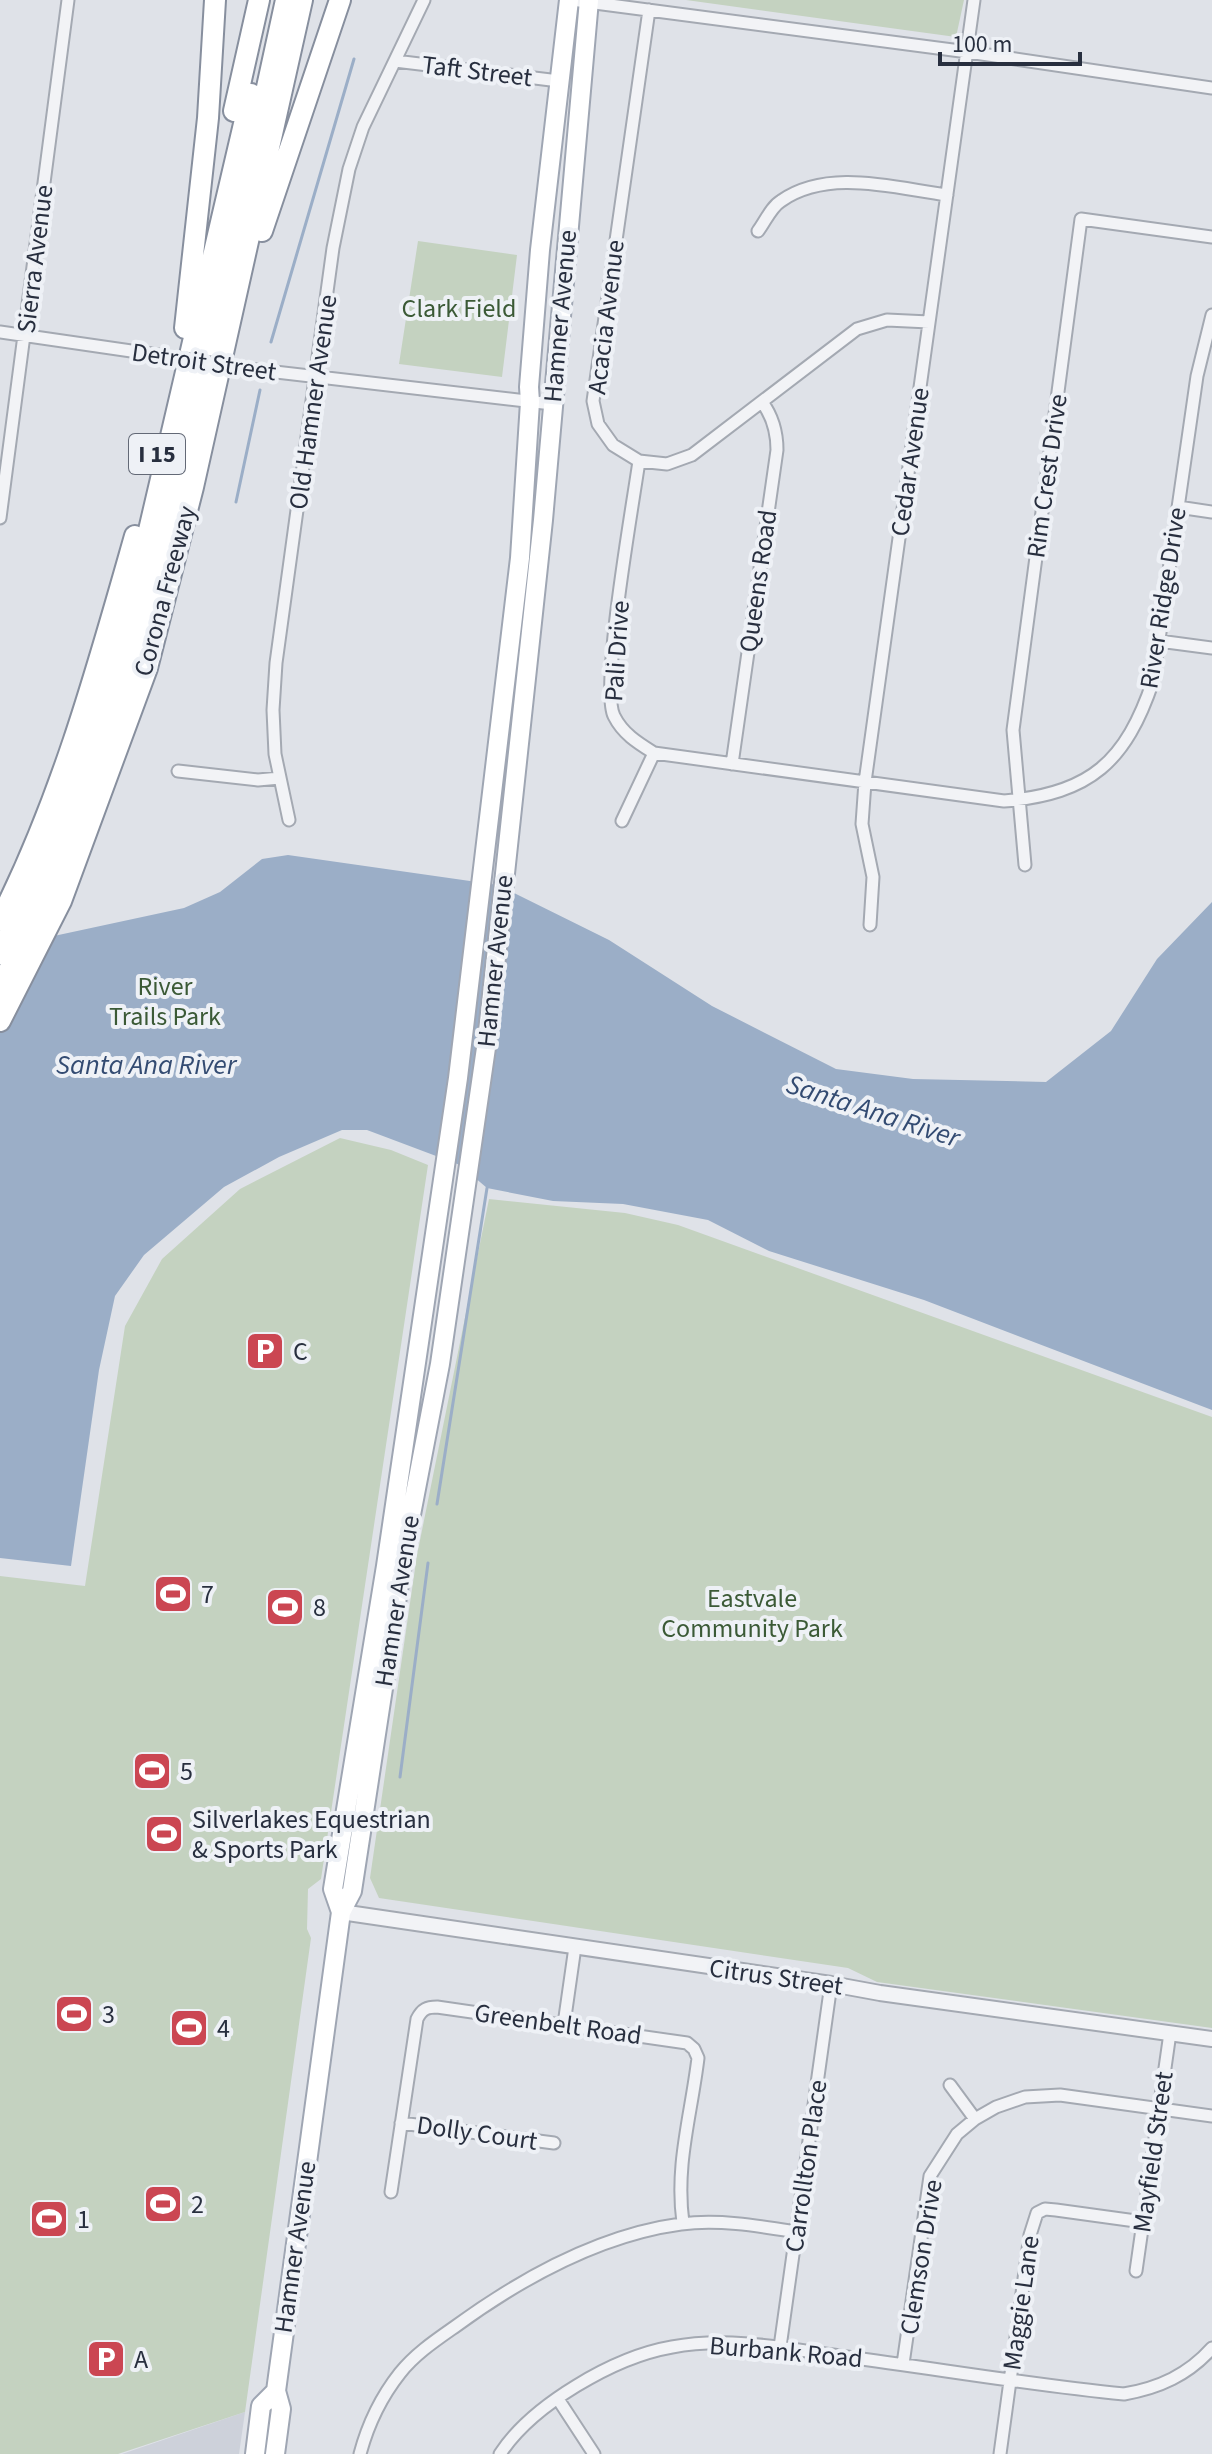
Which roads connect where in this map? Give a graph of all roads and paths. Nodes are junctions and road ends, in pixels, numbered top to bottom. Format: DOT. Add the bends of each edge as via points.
graph roads {
  1 [pos="68,0"];
  2 [pos="215,0"];
  3 [pos="259,0"];
  4 [pos="273,0"];
  5 [pos="286,0"];
  6 [pos="302,0"];
  7 [pos="340,0"];
  8 [pos="424,0"];
  9 [pos="974,0"];
  10 [pos="580,1"];
  11 [pos="649,10"];
  12 [pos="968,52"];
  13 [pos="395,61"];
  14 [pos="559,81"];
  15 [pos="1212,88"];
  16 [pos="947,195"];
  17 [pos="758,231"];
  18 [pos="1212,237"];
  19 [pos="1212,315"];
  20 [pos="929,322"];
  21 [pos="185,328"];
  22 [pos="0,332"];
  23 [pos="25,336"];
  24 [pos="227,337"];
  25 [pos="1197,376"];
  26 [pos="317,377"];
  27 [pos="1212,379"];
  28 [pos="530,402"];
  29 [pos="762,402"];
  30 [pos="552,404"];
  31 [pos="639,461"];
  32 [pos="1178,507"];
  33 [pos="1212,512"];
  34 [pos="0,518"];
  35 [pos="1159,641"];
  36 [pos="1212,648"];
  37 [pos="654,753"];
  38 [pos="732,764"];
  39 [pos="178,771"];
  40 [pos="280,778"];
  41 [pos="865,782"];
  42 [pos="1020,800"];
  43 [pos="289,820"];
  44 [pos="622,821"];
  45 [pos="1025,865"];
  46 [pos="36,898"];
  47 [pos="0,920"];
  48 [pos="870,925"];
  49 [pos="0,954"];
  50 [pos="0,989"];
  51 [pos="0,1021"];
  52 [pos="341,1912"];
  53 [pos="575,1947"];
  54 [pos="831,1984"];
  55 [pos="564,2024"];
  56 [pos="1170,2033"];
  57 [pos="1212,2039"];
  58 [pos="950,2085"];
  59 [pos="1161,2109"];
  60 [pos="1212,2116"];
  61 [pos="975,2119"];
  62 [pos="401,2123"];
  63 [pos="554,2143"];
  64 [pos="391,2192"];
  65 [pos="1143,2222"];
  66 [pos="683,2223"];
  67 [pos="796,2232"];
  68 [pos="1136,2271"];
  69 [pos="780,2347"];
  70 [pos="1212,2348"];
  71 [pos="903,2364"];
  72 [pos="1010,2379"];
  73 [pos="276,2391"];
  74 [pos="558,2399"];
  75 [pos="255,2454"];
  76 [pos="275,2454"];
  77 [pos="360,2454"];
  78 [pos="500,2454"];
  79 [pos="594,2454"];
  80 [pos="1000,2454"];
  1 -- 23 [label="street, Sierra Avenue"];
  2 -- 21 [label="highway"];
  3 -- 21 [label="highway, Corona Freeway / I 15"];
  4 -- 46 [label="highway" via="132,603"];
  5 -- 46 [label="highway" via="149,604 83,804"];
  6 -- 24 [label="highway, Corona Freeway / I 15"];
  7 -- 24 [label="highway"];
  8 -- 13 [label="street, Old Hamner Avenue"];
  9 -- 12 [label="street, Cedar Avenue"];
  10 -- 11 [label="street"];
  10 -- 14 [label="main road, Hamner Avenue"];
  10 -- 30 [label="main road, Hamner Avenue"];
  11 -- 12 [label="street"];
  11 -- 31 [label="street, Acacia Avenue" via="593,401 598,424 613,445"];
  12 -- 15 [label="street"];
  12 -- 16 [label="street, Cedar Avenue"];
  13 -- 14 [label="street, Taft Street"];
  13 -- 26 [label="street, Old Hamner Avenue" via="349,169"];
  14 -- 28 [label="main road, Hamner Avenue"];
  16 -- 17 [label="street" via="863,184 805,188 778,202"];
  16 -- 20 [label="street, Cedar Avenue"];
  18 -- 42 [label="street, Rim Crest Drive" via="1081,219 1013,730"];
  19 -- 25 [label="street, River Ridge Drive"];
  20 -- 29 [label="street" via="887,320 857,329"];
  20 -- 41 [label="street, Cedar Avenue"];
  21 -- 46 [label="highway, Corona Freeway / I 15" via="152,477 56,794"];
  22 -- 23 [label="street, Detroit Street"];
  23 -- 26 [label="street, Detroit Street, bridge"];
  23 -- 34 [label="street, Sierra Avenue"];
  24 -- 46 [label="highway, Corona Freeway / I 15" via="147,668"];
  25 -- 27 [label="street"];
  25 -- 32 [label="street, River Ridge Drive"];
  26 -- 28 [label="street, Detroit Street"];
  26 -- 40 [label="street, Old Hamner Avenue" via="276,663 273,710"];
  28 -- 30 [label="street, Detroit Street"];
  28 -- 52 [label="main road, Hamner Avenue" via="520,558 458,1078 333,1889"];
  29 -- 31 [label="street" via="692,455 667,464"];
  29 -- 38 [label="street, Queens Road" via="777,433 777,450"];
  30 -- 52 [label="main road, Hamner Avenue" via="487,1041 440,1364 404,1551 352,1891"];
  31 -- 37 [label="street, Pali Drive" via="610,700 613,715 629,737"];
  32 -- 33 [label="street"];
  32 -- 35 [label="street, River Ridge Drive"];
  35 -- 36 [label="street"];
  35 -- 42 [label="street, River Ridge Drive" via="1140,720 1118,754 1073,785"];
  37 -- 38 [label="street"];
  37 -- 44 [label="street"];
  38 -- 41 [label="street"];
  39 -- 40 [label="street"];
  40 -- 43 [label="street, Old Hamner Avenue"];
  41 -- 42 [label="street, River Ridge Drive"];
  41 -- 48 [label="street, Cedar Avenue" via="862,824 873,877"];
  42 -- 45 [label="street, Rim Crest Drive"];
  46 -- 47 [label="highway, Corona Freeway / I 15"];
  46 -- 49 [label="highway"];
  46 -- 50 [label="highway"];
  46 -- 51 [label="highway, Corona Freeway / I 15"];
  52 -- 53 [label="street, Citrus Street"];
  52 -- 73 [label="main road, Hamner Avenue"];
  53 -- 54 [label="street, Citrus Street"];
  53 -- 55 [label="street"];
  54 -- 56 [label="street, Citrus Street"];
  54 -- 67 [label="street, Carrollton Place"];
  55 -- 62 [label="street, Greenbelt Road" via="437,2007 421,2011"];
  55 -- 66 [label="street, Greenbelt Road" via="671,2039 694,2049 698,2058 680,2172"];
  56 -- 57 [label="street, Citrus Street"];
  56 -- 59 [label="street, Mayfield Street"];
  58 -- 61 [label="street"];
  59 -- 60 [label="street, Clemson Drive"];
  59 -- 61 [label="street, Clemson Drive" via="1025,2097"];
  59 -- 65 [label="street, Mayfield Street"];
  61 -- 71 [label="street, Clemson Drive" via="957,2134 930,2176"];
  62 -- 63 [label="street, Dolly Court"];
  62 -- 64 [label="street"];
  65 -- 68 [label="street, Mayfield Street"];
  65 -- 72 [label="street, Maggie Lane" via="1045,2209 1037,2213"];
  66 -- 67 [label="street"];
  66 -- 77 [label="street" via="554,2264 465,2319 401,2371 380,2401"];
  67 -- 69 [label="street, Carrollton Place"];
  69 -- 71 [label="street, Burbank Road"];
  69 -- 74 [label="street, Burbank Road" via="669,2347 605,2371"];
  70 -- 72 [label="street, Burbank Road" via="1180,2375 1124,2394"];
  71 -- 72 [label="street, Burbank Road"];
  72 -- 80 [label="street, Maggie Lane"];
  73 -- 75 [label="main road, Hamner Avenue" via="261,2406"];
  73 -- 76 [label="main road, Hamner Avenue" via="281,2409"];
  74 -- 78 [label="street, Burbank Road" via="522,2426"];
  74 -- 79 [label="street"];
}
